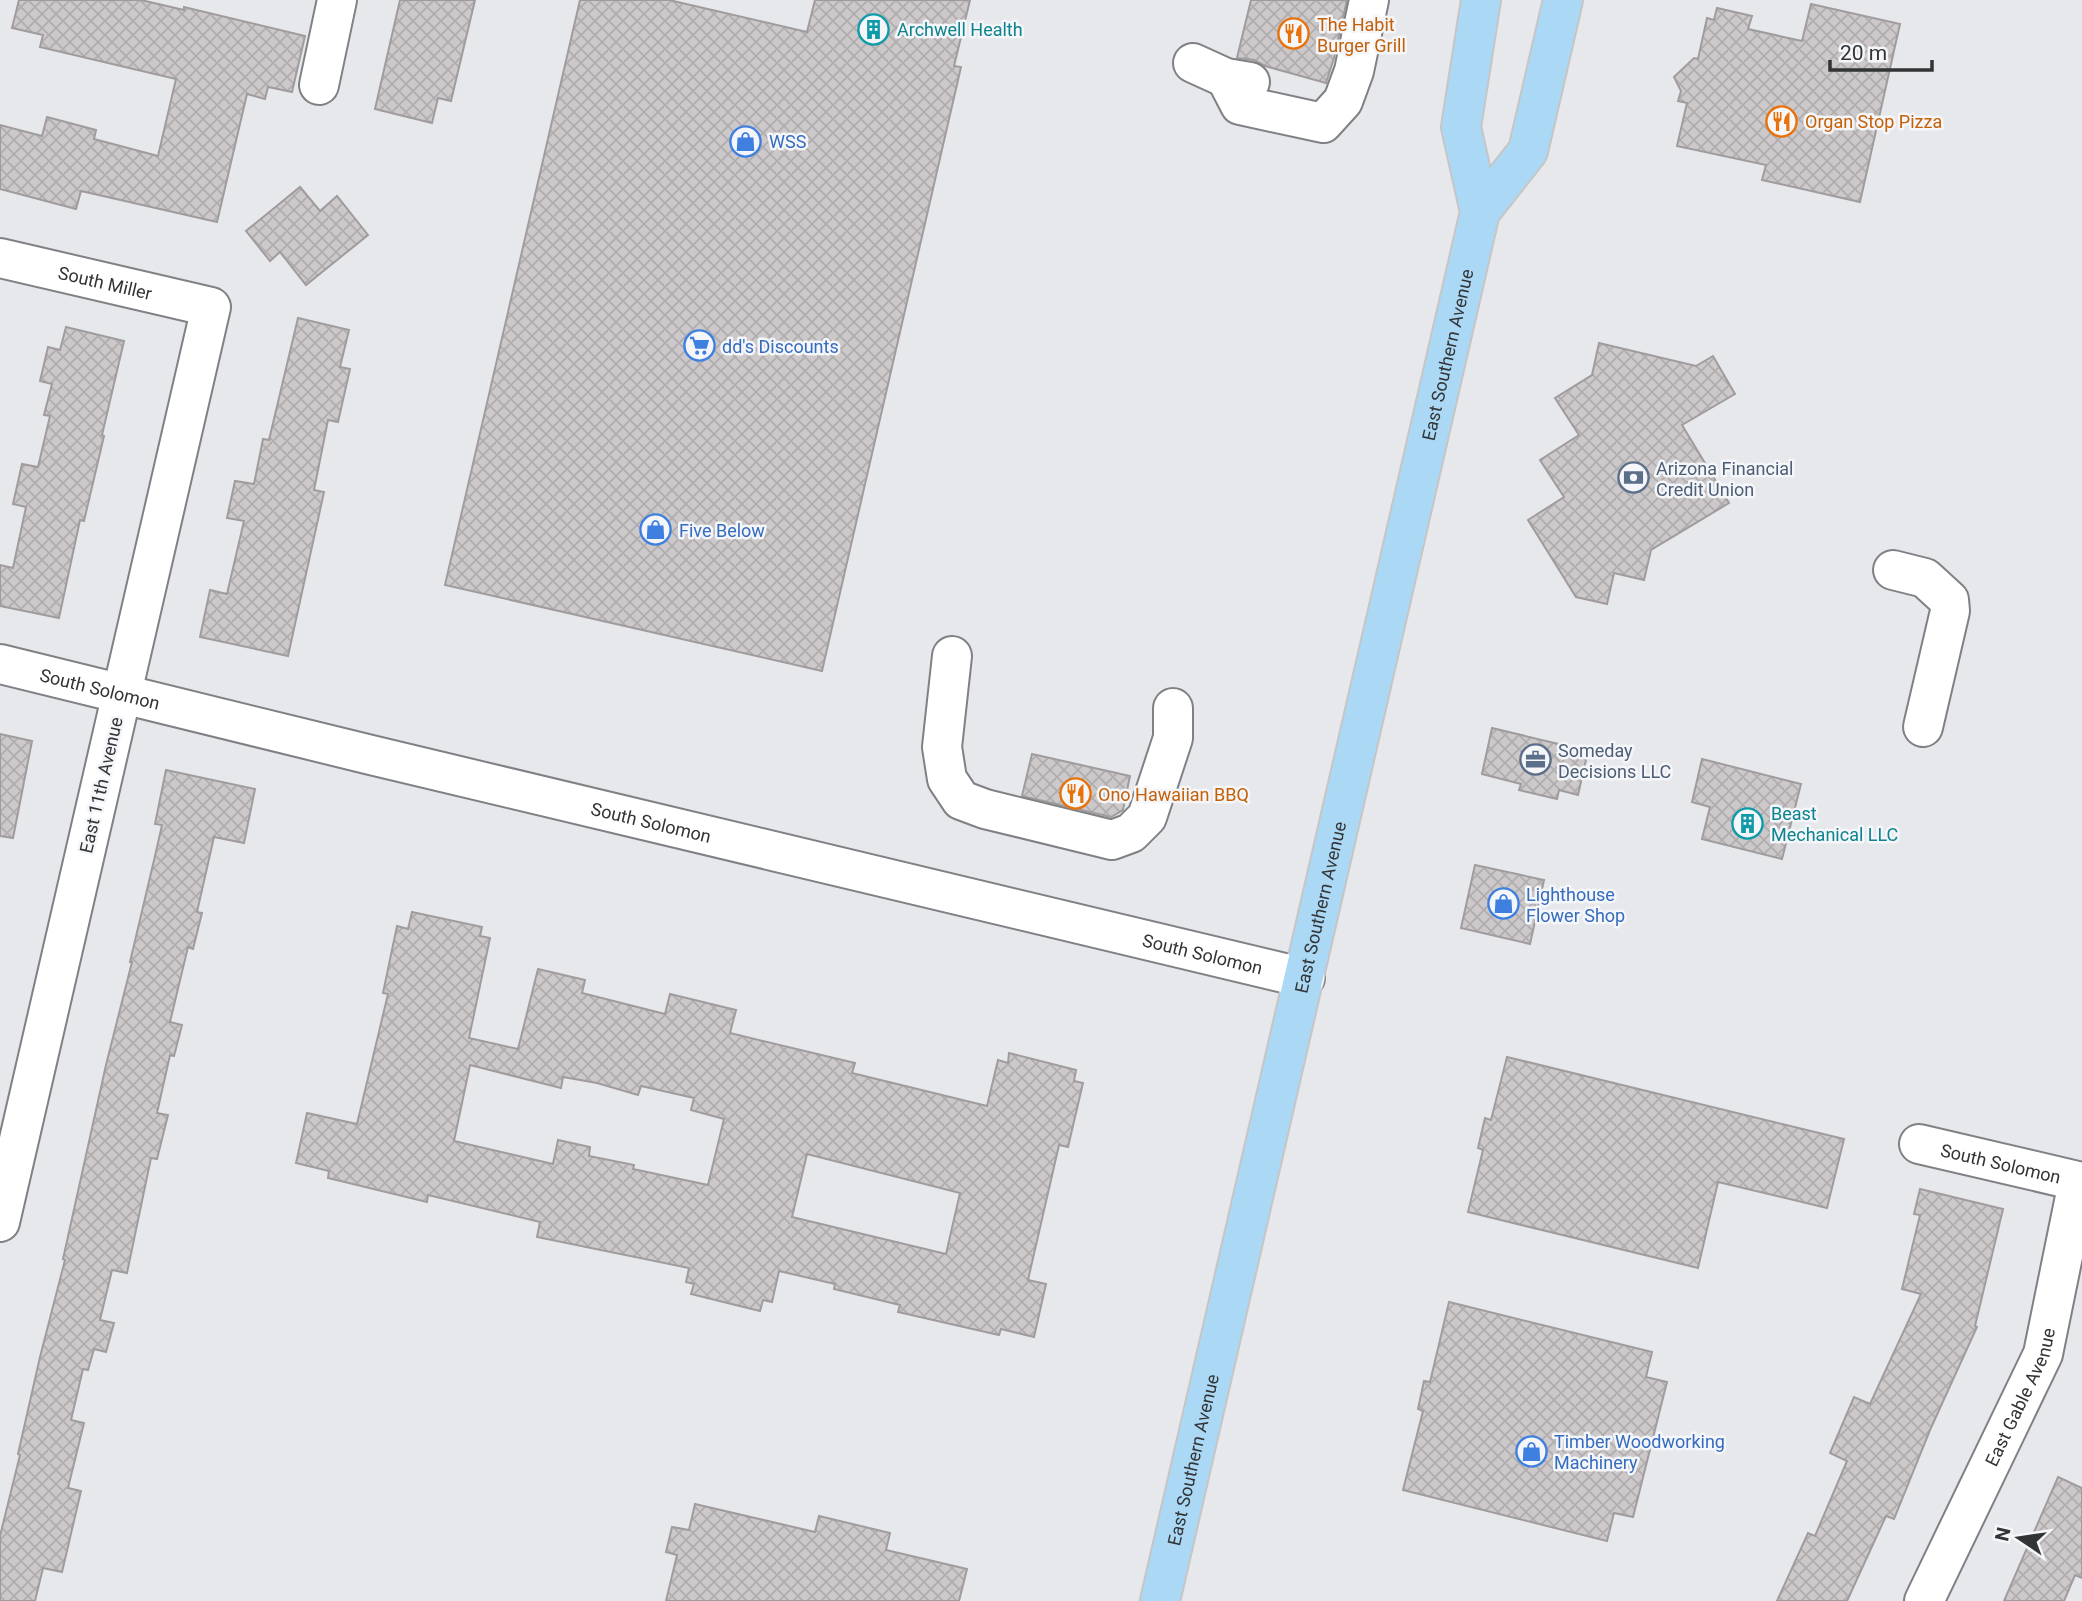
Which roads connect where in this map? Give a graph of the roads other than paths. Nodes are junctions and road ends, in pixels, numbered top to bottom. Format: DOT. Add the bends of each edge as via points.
graph roads {
  1 [pos="337,0"];
  2 [pos="1369,0"];
  3 [pos="1481,0"];
  4 [pos="1563,0"];
  5 [pos="1209,71"];
  6 [pos="319,85"];
  7 [pos="1480,212"];
  8 [pos="0,258"];
  9 [pos="211,307"];
  10 [pos="1893,570"];
  11 [pos="952,656"];
  12 [pos="0,664"];
  13 [pos="122,692"];
  14 [pos="1173,708"];
  15 [pos="1923,727"];
  16 [pos="1305,978"];
  17 [pos="1919,1144"];
  18 [pos="2080,1182"];
  19 [pos="0,1222"];
  20 [pos="1160,1601"];
  21 [pos="1924,1601"];
  1 -- 6 [label="street"];
  2 -- 5 [label="street" via="1354,71 1343,100 1323,123 1240,105"];
  3 -- 7 [label="main road, East Southern Avenue" via="1461,127"];
  4 -- 7 [label="main road, East Southern Avenue" via="1528,151"];
  7 -- 16 [label="main road, East Southern Avenue"];
  8 -- 9 [label="street, South Miller"];
  9 -- 13 [label="street, East 11th Avenue"];
  10 -- 15 [label="street" via="1925,578 1949,600"];
  11 -- 14 [label="street" via="942,747 947,779 961,800 1112,840 1131,833 1147,817 1173,738"];
  12 -- 13 [label="street, South Solomon"];
  13 -- 16 [label="street, South Solomon"];
  13 -- 19 [label="street, East 11th Avenue"];
  16 -- 20 [label="main road, East Southern Avenue"];
  17 -- 18 [label="street, South Solomon"];
  18 -- 21 [label="street, East Gable Avenue" via="2042,1354"];
}
